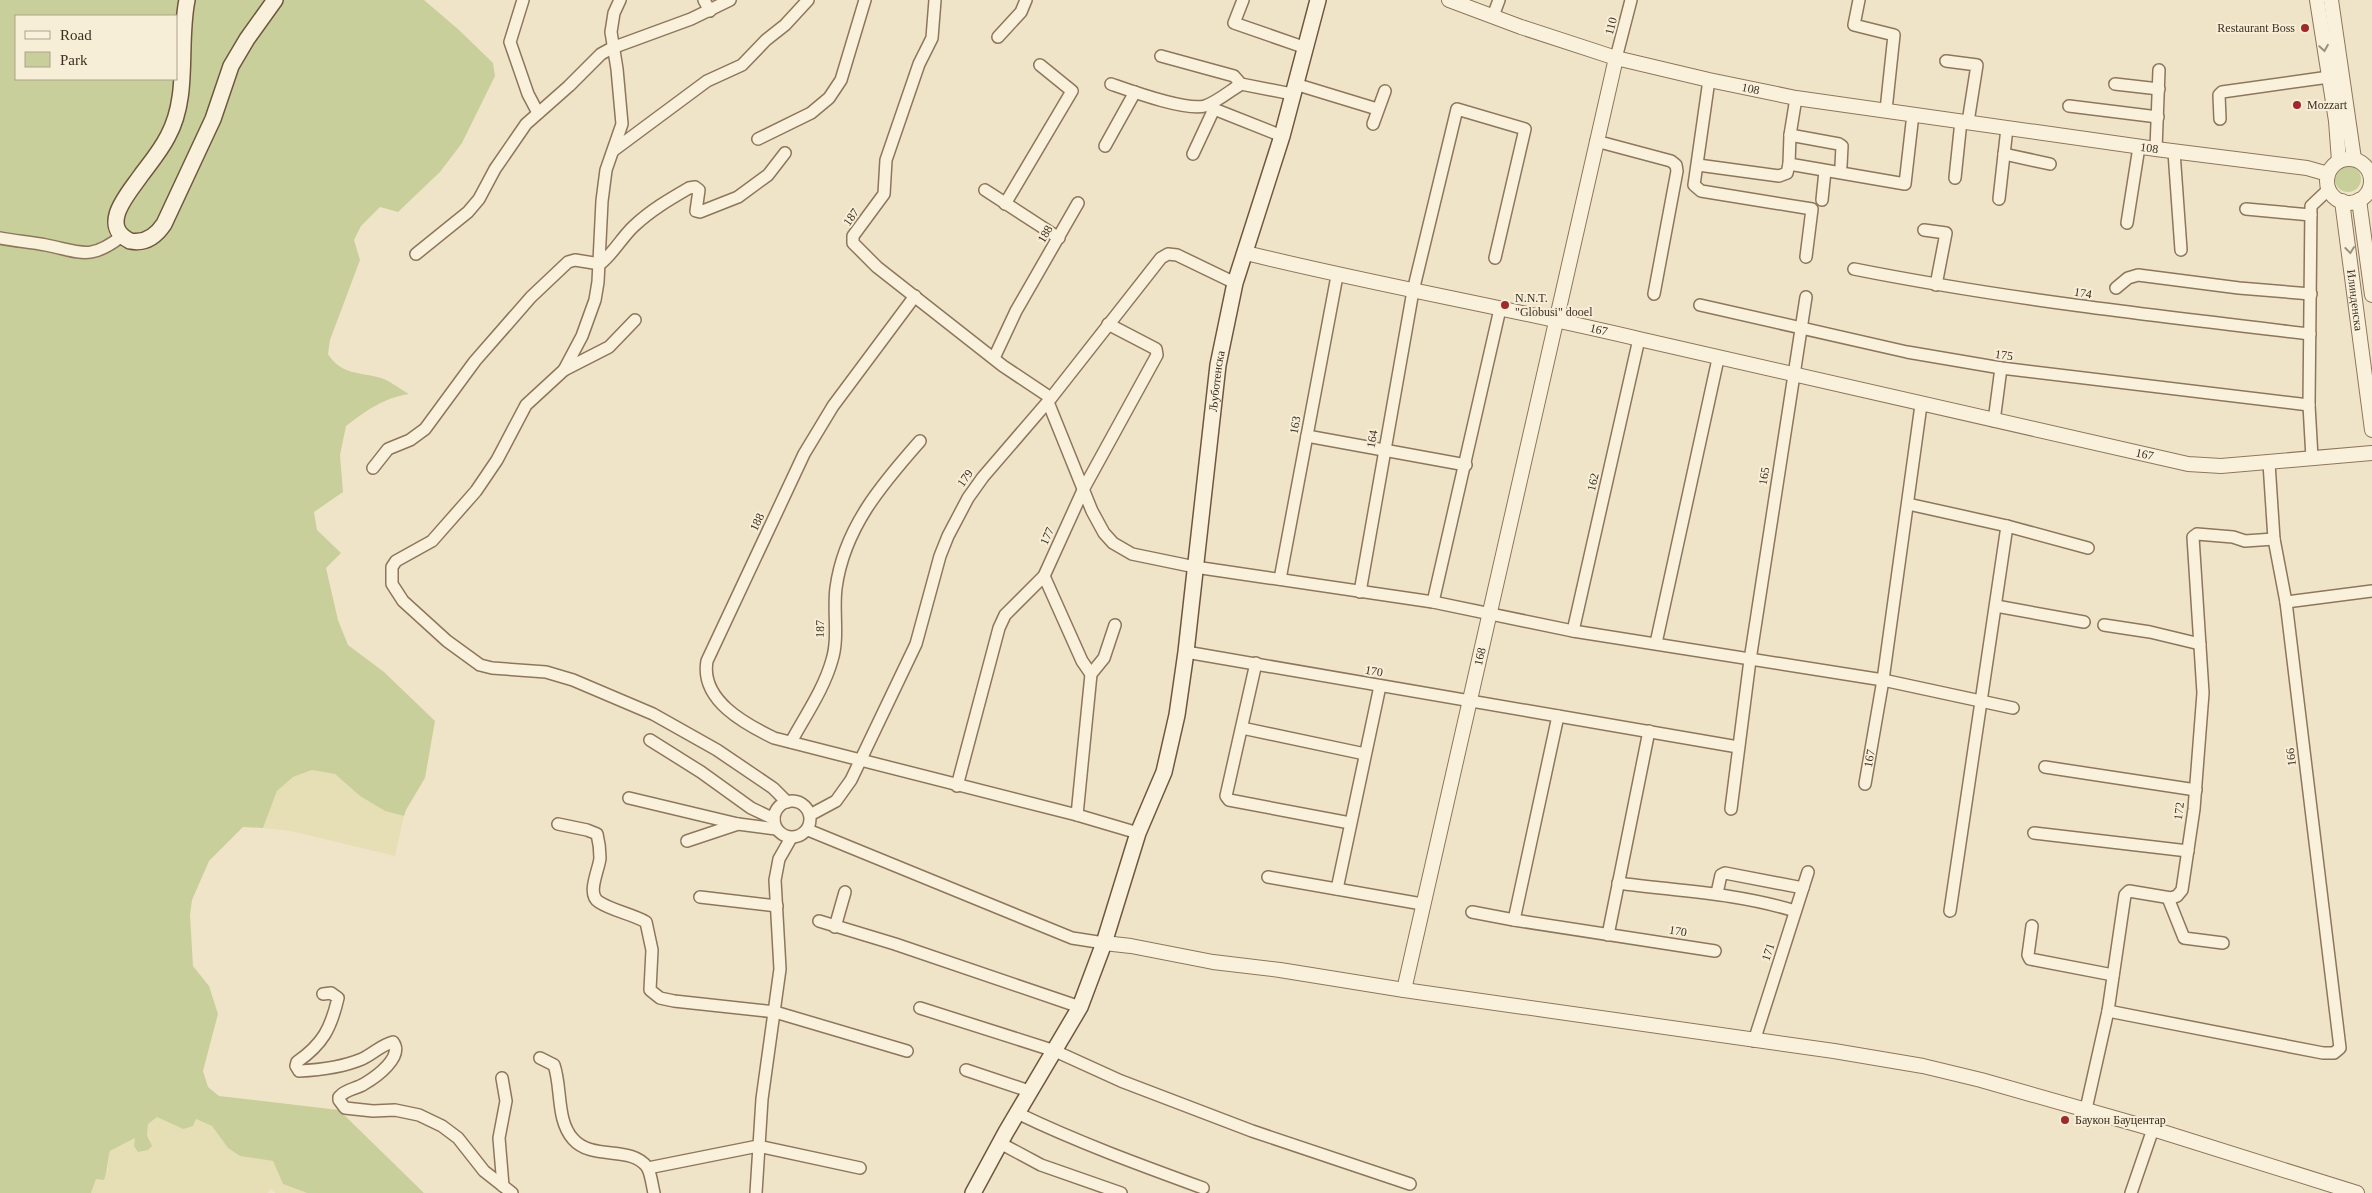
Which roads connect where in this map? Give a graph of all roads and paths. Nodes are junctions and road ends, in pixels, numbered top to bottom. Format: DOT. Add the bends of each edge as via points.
graph roads {
  1 [pos="187,0"];
  2 [pos="275,0"];
  3 [pos="523,0"];
  4 [pos="620,0"];
  5 [pos="704,0"];
  6 [pos="730,0"];
  7 [pos="808,0"];
  8 [pos="865,0"];
  9 [pos="936,0"];
  10 [pos="1026,0"];
  11 [pos="1244,0"];
  12 [pos="1318,0"];
  13 [pos="1449,0"];
  14 [pos="1499,0"];
  15 [pos="1632,0"];
  16 [pos="1859,0"];
  17 [pos="2317,0"];
  18 [pos="2331,0"];
  19 [pos="710,11"];
  20 [pos="1492,16"];
  21 [pos="998,37"];
  22 [pos="612,48"];
  23 [pos="1306,48"];
  24 [pos="1161,56"];
  25 [pos="1616,58"];
  26 [pos="1946,61"];
  27 [pos="1040,64"];
  28 [pos="2160,70"];
  29 [pos="2329,77"];
  30 [pos="1709,80"];
  31 [pos="1111,84"];
  32 [pos="1241,84"];
  33 [pos="2115,84"];
  34 [pos="1294,89"];
  35 [pos="2159,89"];
  36 [pos="1385,91"];
  37 [pos="1135,92"];
  38 [pos="1796,98"];
  39 [pos="2069,106"];
  40 [pos="1378,109"];
  41 [pos="1886,110"];
  42 [pos="538,112"];
  43 [pos="1913,114"];
  44 [pos="2158,117"];
  45 [pos="2220,119"];
  46 [pos="1964,122"];
  47 [pos="1374,124"];
  48 [pos="2007,128"];
  49 [pos="1790,135"];
  50 [pos="1282,136"];
  51 [pos="758,138"];
  52 [pos="1596,142"];
  53 [pos="1105,146"];
  54 [pos="2139,147"];
  55 [pos="2156,149"];
  56 [pos="612,151"];
  57 [pos="2174,152"];
  58 [pos="785,153"];
  59 [pos="1193,154"];
  60 [pos="2004,154"];
  61 [pos="2354,159"];
  62 [pos="2339,161"];
  63 [pos="1789,164"];
  64 [pos="2050,164"];
  65 [pos="1698,165"];
  66 [pos="1841,166"];
  67 [pos="1825,171"];
  68 [pos="2328,174"];
  69 [pos="1955,178"];
  70 [pos="2372,178"];
  71 [pos="2329,189"];
  72 [pos="985,190"];
  73 [pos="1999,199"];
  74 [pos="1822,200"];
  75 [pos="2364,201"];
  76 [pos="2342,202"];
  77 [pos="1078,203"];
  78 [pos="1005,204"];
  79 [pos="2246,209"];
  80 [pos="2311,215"];
  81 [pos="2127,223"];
  82 [pos="1924,230"];
  83 [pos="122,236"];
  84 [pos="0,238"];
  85 [pos="1059,238"];
  86 [pos="2181,250"];
  87 [pos="1246,253"];
  88 [pos="416,254"];
  89 [pos="1806,257"];
  90 [pos="1495,258"];
  91 [pos="2370,258"];
  92 [pos="600,264"];
  93 [pos="1854,269"];
  94 [pos="1337,276"];
  95 [pos="1236,283"];
  96 [pos="1936,286"];
  97 [pos="2116,288"];
  98 [pos="1413,291"];
  99 [pos="1654,294"];
  100 [pos="2311,294"];
  101 [pos="2372,295"];
  102 [pos="915,296"];
  103 [pos="1806,297"];
  104 [pos="1700,305"];
  105 [pos="1500,309"];
  106 [pos="635,320"];
  107 [pos="1556,321"];
  108 [pos="1108,324"];
  109 [pos="1801,327"];
  110 [pos="2310,334"];
  111 [pos="1639,339"];
  112 [pos="994,358"];
  113 [pos="1718,359"];
  114 [pos="2001,368"];
  115 [pos="564,370"];
  116 [pos="1793,376"];
  117 [pos="1049,400"];
  118 [pos="1922,405"];
  119 [pos="2309,405"];
  120 [pos="1994,421"];
  121 [pos="2372,430"];
  122 [pos="1307,436"];
  123 [pos="920,441"];
  124 [pos="1384,451"];
  125 [pos="2372,453"];
  126 [pos="2312,458"];
  127 [pos="2269,463"];
  128 [pos="1466,466"];
  129 [pos="373,468"];
  130 [pos="1084,488"];
  131 [pos="1908,504"];
  132 [pos="2007,526"];
  133 [pos="2274,538"];
  134 [pos="2088,548"];
  135 [pos="1195,567"];
  136 [pos="1044,576"];
  137 [pos="1280,579"];
  138 [pos="2372,591"];
  139 [pos="1360,592"];
  140 [pos="1434,602"];
  141 [pos="2286,602"];
  142 [pos="1996,606"];
  143 [pos="1488,612"];
  144 [pos="2084,622"];
  145 [pos="1115,625"];
  146 [pos="2104,625"];
  147 [pos="1573,631"];
  148 [pos="1656,643"];
  149 [pos="2200,644"];
  150 [pos="1186,652"];
  151 [pos="1750,660"];
  152 [pos="1256,663"];
  153 [pos="1091,674"];
  154 [pos="1883,680"];
  155 [pos="1380,686"];
  156 [pos="1982,700"];
  157 [pos="1469,701"];
  158 [pos="2013,708"];
  159 [pos="1558,716"];
  160 [pos="1242,728"];
  161 [pos="1649,731"];
  162 [pos="650,740"];
  163 [pos="791,742"];
  164 [pos="1738,747"];
  165 [pos="1365,754"];
  166 [pos="860,759"];
  167 [pos="2045,767"];
  168 [pos="1866,784"];
  169 [pos="958,786"];
  170 [pos="2196,790"];
  171 [pos="628,798"];
  172 [pos="787,802"];
  173 [pos="1731,809"];
  174 [pos="810,815"];
  175 [pos="1077,815"];
  176 [pos="1350,823"];
  177 [pos="558,824"];
  178 [pos="738,824"];
  179 [pos="775,824"];
  180 [pos="808,830"];
  181 [pos="2034,833"];
  182 [pos="1138,834"];
  183 [pos="791,838"];
  184 [pos="687,841"];
  185 [pos="2188,851"];
  186 [pos="1808,872"];
  187 [pos="1268,877"];
  188 [pos="1618,883"];
  189 [pos="1802,888"];
  190 [pos="1337,889"];
  191 [pos="845,892"];
  192 [pos="1717,893"];
  193 [pos="700,897"];
  194 [pos="2168,898"];
  195 [pos="1422,904"];
  196 [pos="776,906"];
  197 [pos="1795,911"];
  198 [pos="1950,911"];
  199 [pos="1472,912"];
  200 [pos="1514,920"];
  201 [pos="819,922"];
  202 [pos="2032,926"];
  203 [pos="835,927"];
  204 [pos="1608,934"];
  205 [pos="1104,943"];
  206 [pos="2223,943"];
  207 [pos="1715,951"];
  208 [pos="2113,976"];
  209 [pos="1404,990"];
  210 [pos="323,994"];
  211 [pos="1080,1007"];
  212 [pos="920,1008"];
  213 [pos="2108,1011"];
  214 [pos="775,1012"];
  215 [pos="1754,1041"];
  216 [pos="907,1051"];
  217 [pos="1055,1051"];
  218 [pos="540,1058"];
  219 [pos="966,1070"];
  220 [pos="502,1078"];
  221 [pos="1029,1091"];
  222 [pos="2086,1110"];
  223 [pos="1017,1113"];
  224 [pos="2153,1129"];
  225 [pos="1000,1143"];
  226 [pos="758,1146"];
  227 [pos="648,1168"];
  228 [pos="860,1168"];
  229 [pos="1410,1184"];
  230 [pos="1203,1188"];
  231 [pos="507,1189"];
  232 [pos="654,1193"];
  233 [pos="756,1193"];
  234 [pos="973,1193"];
  235 [pos="1120,1193"];
  236 [pos="2131,1193"];
  237 [pos="2357,1193"];
  1 -- 83 [label="main road" via="177,113 165,141 119,207 116,220"];
  2 -- 83 [label="main road" via="232,66 213,120 164,224 146,240 130,241"];
  3 -- 42 [label="street" via="510,42 528,94"];
  4 -- 22 [label="street" via="614,13"];
  5 -- 19 [label="street"];
  6 -- 19 [label="street"];
  7 -- 56 [label="street" via="742,65 707,81"];
  8 -- 51 [label="street" via="841,80 829,98 811,113"];
  9 -- 102 [label="street, 187" via="932,38 918,64 886,160 884,194 853,236 856,246 877,267"];
  10 -- 21 [label="street" via="1021,12"];
  11 -- 23 [label="street" via="1234,23"];
  12 -- 23 [label="main road, Љуботенска"];
  13 -- 20 [label="street, 108"];
  14 -- 20 [label="street"];
  15 -- 25 [label="street, 110"];
  16 -- 41 [label="street" via="1854,25 1894,35"];
  17 -- 29 [label="street, one-way"];
  18 -- 61 [label="street"];
  19 -- 22 [label="street"];
  20 -- 25 [label="street, 108"];
  22 -- 42 [label="street" via="601,54"];
  22 -- 56 [label="street" via="622,124"];
  23 -- 34 [label="main road, Љуботенска"];
  24 -- 32 [label="street" via="1234,76"];
  25 -- 30 [label="street, 108"];
  25 -- 52 [label="street"];
  26 -- 46 [label="street" via="1977,65"];
  27 -- 78 [label="street" via="1072,91"];
  28 -- 35 [label="street"];
  29 -- 45 [label="street" via="2222,92 2219,95"];
  29 -- 62 [label="street"];
  30 -- 38 [label="street, 108"];
  30 -- 65 [label="street"];
  31 -- 37 [label="street"];
  32 -- 34 [label="street"];
  32 -- 37 [label="street" via="1205,106 1179,104"];
  33 -- 35 [label="street"];
  34 -- 40 [label="street"];
  34 -- 50 [label="main road, Љуботенска"];
  35 -- 44 [label="street"];
  36 -- 40 [label="street"];
  37 -- 53 [label="street"];
  38 -- 41 [label="street, 108"];
  38 -- 49 [label="street"];
  39 -- 44 [label="street"];
  40 -- 47 [label="street"];
  41 -- 43 [label="street, 108"];
  42 -- 88 [label="street" via="514,140 468,212"];
  43 -- 46 [label="street, 108"];
  43 -- 67 [label="street" via="1905,184"];
  44 -- 55 [label="street"];
  46 -- 48 [label="street, 108"];
  46 -- 69 [label="street"];
  48 -- 54 [label="street, 108"];
  48 -- 60 [label="street"];
  49 -- 63 [label="street"];
  49 -- 66 [label="street" via="1839,144 1842,146"];
  50 -- 59 [label="street" via="1214,109"];
  50 -- 87 [label="main road, Љуботенска"];
  52 -- 99 [label="street" via="1676,165"];
  52 -- 107 [label="street"];
  54 -- 55 [label="street, 108"];
  54 -- 81 [label="street"];
  55 -- 57 [label="street, 108"];
  56 -- 92 [label="street" via="602,201"];
  57 -- 68 [label="street, 108" via="2306,168"];
  57 -- 86 [label="street"];
  58 -- 92 [label="street" via="768,175 738,197 711,209 696,211 699,190 689,188 650,212"];
  60 -- 64 [label="street"];
  60 -- 73 [label="street"];
  61 -- 62 [label="street"];
  61 -- 70 [label="street" via="2362,163"];
  62 -- 68 [label="street"];
  63 -- 65 [label="street" via="1787,173 1779,176"];
  63 -- 67 [label="street"];
  65 -- 89 [label="street" via="1694,185 1701,191 1812,209"];
  67 -- 74 [label="street"];
  68 -- 71 [label="street"];
  70 -- 75 [label="street"];
  71 -- 76 [label="street"];
  71 -- 80 [label="street" via="2312,206"];
  72 -- 78 [label="street"];
  75 -- 76 [label="street"];
  75 -- 91 [label="street, Илинденска"];
  76 -- 121 [label="street, Илинденска, one-way"];
  77 -- 85 [label="street, 188"];
  78 -- 85 [label="street"];
  79 -- 80 [label="street"];
  80 -- 100 [label="street"];
  82 -- 96 [label="street" via="1946,233"];
  83 -- 84 [label="street" via="103,248 80,253"];
  85 -- 112 [label="street, 188" via="1016,311"];
  87 -- 94 [label="street, 167"];
  87 -- 95 [label="main road, Љуботенска"];
  90 -- 98 [label="street, 164" via="1525,129 1458,109"];
  91 -- 101 [label="street, Илинденска"];
  92 -- 115 [label="street" via="595,300 582,336"];
  92 -- 129 [label="street" via="568,262 531,297 475,361 425,429 410,440 388,449"];
  93 -- 96 [label="street, 174"];
  94 -- 98 [label="street, 167"];
  94 -- 122 [label="street, 163"];
  95 -- 108 [label="street, 179" via="1177,255 1168,254 1161,258"];
  95 -- 135 [label="main road, Љуботенска" via="1218,365"];
  96 -- 110 [label="street, 174"];
  97 -- 100 [label="street" via="2128,278 2138,275"];
  98 -- 105 [label="street, 167"];
  98 -- 124 [label="street, 164"];
  100 -- 110 [label="street"];
  102 -- 112 [label="street, 187"];
  102 -- 163 [label="street, 188" via="833,406 804,454 706,661 706,678 727,711 750,727"];
  103 -- 109 [label="street, 165"];
  104 -- 109 [label="street, 175"];
  105 -- 107 [label="street, 167"];
  105 -- 128 [label="street"];
  106 -- 115 [label="street" via="609,347"];
  107 -- 111 [label="street, 167"];
  107 -- 143 [label="street, 168"];
  108 -- 117 [label="street, 179"];
  108 -- 130 [label="street, 177" via="1156,349 1157,356"];
  109 -- 114 [label="street, 175" via="1907,352"];
  109 -- 116 [label="street, 165"];
  110 -- 119 [label="street"];
  111 -- 113 [label="street, 167"];
  111 -- 147 [label="street, 162"];
  112 -- 117 [label="street, 187"];
  113 -- 116 [label="street, 167"];
  113 -- 148 [label="street"];
  114 -- 119 [label="street, 175"];
  114 -- 120 [label="street"];
  115 -- 172 [label="street" via="530,399 485,478 440,533 423,547 396,561 392,567 392,584 403,600 447,641 480,665 546,672 653,714 717,750 773,788"];
  116 -- 118 [label="street, 167"];
  116 -- 151 [label="street, 165"];
  117 -- 130 [label="street"];
  117 -- 166 [label="street, 179" via="983,477 958,516 940,556 916,644"];
  118 -- 120 [label="street, 167"];
  118 -- 131 [label="street, 167"];
  119 -- 126 [label="street"];
  120 -- 127 [label="street, 167" via="2188,464"];
  122 -- 124 [label="street"];
  122 -- 137 [label="street, 163"];
  123 -- 163 [label="street, 187" via="869,502 848,542 836,585 833,659"];
  124 -- 128 [label="street"];
  124 -- 139 [label="street, 164"];
  125 -- 126 [label="street, 167"];
  126 -- 127 [label="street, 167"];
  127 -- 133 [label="street, 166"];
  128 -- 140 [label="street"];
  130 -- 135 [label="street" via="1104,533 1113,543 1132,554"];
  130 -- 136 [label="street, 177"];
  131 -- 132 [label="street"];
  131 -- 154 [label="street, 167"];
  132 -- 134 [label="street"];
  132 -- 142 [label="street"];
  133 -- 141 [label="street, 166"];
  133 -- 149 [label="street, 172" via="2245,542 2233,537 2197,534 2193,537"];
  135 -- 137 [label="street"];
  135 -- 150 [label="main road, Љуботенска"];
  136 -- 153 [label="street"];
  136 -- 169 [label="street, 177" via="1005,615 999,628"];
  137 -- 139 [label="street"];
  138 -- 141 [label="street"];
  139 -- 140 [label="street"];
  140 -- 143 [label="street"];
  141 -- 213 [label="street, 166" via="2340,1048 2334,1054 2323,1053"];
  142 -- 144 [label="street"];
  142 -- 156 [label="street"];
  143 -- 147 [label="street"];
  143 -- 157 [label="street, 168"];
  145 -- 153 [label="street" via="1104,658"];
  146 -- 149 [label="street"];
  147 -- 148 [label="street"];
  148 -- 151 [label="street"];
  149 -- 170 [label="street, 172" via="2203,693"];
  150 -- 152 [label="street, 170"];
  150 -- 182 [label="main road, Љуботенска" via="1164,772"];
  151 -- 154 [label="street"];
  151 -- 164 [label="street, 165"];
  152 -- 155 [label="street, 170"];
  152 -- 160 [label="street"];
  153 -- 175 [label="street"];
  154 -- 156 [label="street"];
  154 -- 168 [label="street, 167"];
  155 -- 157 [label="street, 170"];
  155 -- 165 [label="street"];
  156 -- 158 [label="street"];
  156 -- 198 [label="street"];
  157 -- 159 [label="street, 170"];
  157 -- 195 [label="street, 168"];
  159 -- 161 [label="street, 170"];
  159 -- 200 [label="street"];
  160 -- 165 [label="street"];
  160 -- 176 [label="street" via="1226,791 1229,800"];
  161 -- 164 [label="street, 170"];
  161 -- 188 [label="street"];
  162 -- 179 [label="street"];
  163 -- 166 [label="street, 188"];
  164 -- 173 [label="street, 165"];
  165 -- 176 [label="street"];
  166 -- 169 [label="street, 188"];
  166 -- 174 [label="street, 179" via="851,780 836,801"];
  167 -- 170 [label="street"];
  169 -- 175 [label="street, 188"];
  170 -- 185 [label="street, 172"];
  171 -- 178 [label="street"];
  172 -- 174 [label="street" via="801,803"];
  172 -- 179 [label="street" via="778,808"];
  174 -- 180 [label="street"];
  175 -- 182 [label="street, 188"];
  176 -- 190 [label="street"];
  177 -- 214 [label="street" via="597,834 600,858 594,896 600,904 646,922 652,950 650,990 660,998 674,1001"];
  178 -- 179 [label="street"];
  178 -- 184 [label="street"];
  179 -- 183 [label="street" via="780,833"];
  180 -- 183 [label="street"];
  180 -- 205 [label="street" via="1072,938"];
  181 -- 185 [label="street"];
  182 -- 205 [label="main road, Љуботенска"];
  183 -- 196 [label="street" via="779,859 775,880"];
  185 -- 194 [label="street, 172" via="2182,890 2177,896"];
  186 -- 189 [label="street, 171"];
  187 -- 190 [label="street"];
  188 -- 192 [label="street"];
  188 -- 204 [label="street"];
  189 -- 192 [label="street" via="1725,873 1721,874"];
  189 -- 197 [label="street, 171"];
  190 -- 195 [label="street"];
  191 -- 203 [label="street"];
  192 -- 197 [label="street"];
  193 -- 196 [label="street"];
  194 -- 206 [label="street" via="2184,938"];
  194 -- 208 [label="street" via="2129,891 2125,894"];
  195 -- 209 [label="street, 168"];
  196 -- 214 [label="street" via="780,970"];
  197 -- 215 [label="street, 171"];
  199 -- 200 [label="street, 170"];
  200 -- 204 [label="street, 170"];
  201 -- 203 [label="street"];
  202 -- 208 [label="street" via="2030,959"];
  203 -- 211 [label="street"];
  204 -- 207 [label="street, 170"];
  205 -- 209 [label="street"];
  205 -- 211 [label="main road, Љуботенска"];
  208 -- 213 [label="street"];
  209 -- 215 [label="street"];
  210 -- 231 [label="street" via="331,993 338,998 336,1007 318,1046 297,1062 299,1071 362,1058 393,1042 396,1055 362,1086 342,1093 339,1097 342,1105 357,1110 396,1110 419,1115 442,1126 458,1138 484,1171"];
  211 -- 217 [label="main road, Љуботенска"];
  212 -- 217 [label="street"];
  213 -- 222 [label="street"];
  214 -- 216 [label="street"];
  214 -- 226 [label="street"];
  215 -- 222 [label="street" via="1923,1066"];
  217 -- 221 [label="main road, Љуботенска"];
  217 -- 229 [label="street" via="1121,1081 1242,1127"];
  218 -- 227 [label="street" via="554,1065 565,1126 573,1140 588,1150 624,1155"];
  219 -- 221 [label="street"];
  220 -- 231 [label="street" via="506,1101 499,1138"];
  221 -- 223 [label="main road, Љуботенска"];
  222 -- 224 [label="street"];
  223 -- 225 [label="main road, Љуботенска"];
  223 -- 230 [label="street" via="1109,1153"];
  224 -- 236 [label="street"];
  224 -- 237 [label="street"];
  225 -- 234 [label="main road, Љуботенска"];
  225 -- 235 [label="street" via="1041,1165"];
  226 -- 227 [label="street"];
  226 -- 228 [label="street"];
  226 -- 233 [label="street"];
  227 -- 232 [label="street"];
}
